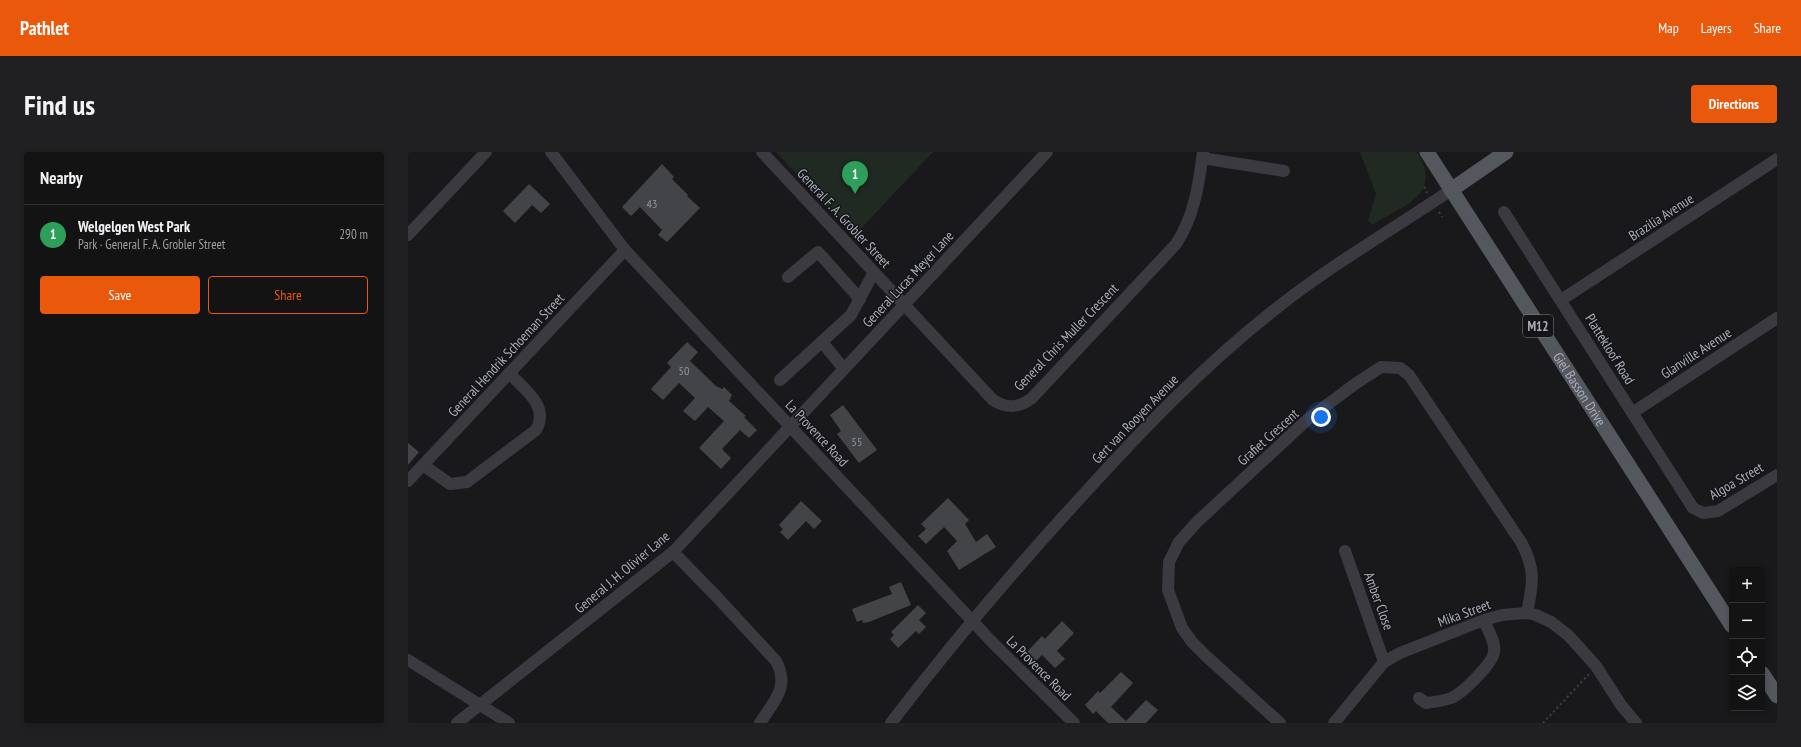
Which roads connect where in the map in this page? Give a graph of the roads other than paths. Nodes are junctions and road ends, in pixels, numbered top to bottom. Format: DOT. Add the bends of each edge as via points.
graph roads {
  1 [pos="486,152"];
  2 [pos="551,152"];
  3 [pos="762,152"];
  4 [pos="1047,152"];
  5 [pos="1427,152"];
  6 [pos="1506,152"];
  7 [pos="1203,155"];
  8 [pos="1777,159"];
  9 [pos="1284,171"];
  10 [pos="1451,190"];
  11 [pos="1504,212"];
  12 [pos="408,235"];
  13 [pos="626,250"];
  14 [pos="874,272"];
  15 [pos="788,277"];
  16 [pos="860,299"];
  17 [pos="1561,300"];
  18 [pos="904,305"];
  19 [pos="1777,318"];
  20 [pos="822,342"];
  21 [pos="844,369"];
  22 [pos="509,373"];
  23 [pos="780,380"];
  24 [pos="1632,413"];
  25 [pos="791,426"];
  26 [pos="423,465"];
  27 [pos="1777,475"];
  28 [pos="408,481"];
  29 [pos="1689,503"];
  30 [pos="673,552"];
  31 [pos="1344,552"];
  32 [pos="1527,613"];
  33 [pos="972,620"];
  34 [pos="1484,620"];
  35 [pos="1729,621"];
  36 [pos="408,660"];
  37 [pos="1384,662"];
  38 [pos="1763,675"];
  39 [pos="1777,696"];
  40 [pos="1419,698"];
  41 [pos="480,705"];
  42 [pos="457,723"];
  43 [pos="509,723"];
  44 [pos="760,723"];
  45 [pos="891,723"];
  46 [pos="1074,723"];
  47 [pos="1280,723"];
  48 [pos="1334,723"];
  49 [pos="1636,723"];
  1 -- 12 [label="street"];
  2 -- 13 [label="street, La Provence Road"];
  3 -- 14 [label="street, General F. A. Grobler Street"];
  4 -- 18 [label="street, General Lucas Meyer Lane"];
  5 -- 10 [label="main road, Giel Basson Drive / M12"];
  6 -- 10 [label="main road"];
  7 -- 9 [label="street"];
  7 -- 18 [label="street, General Chris Muller Crescent" via="1192,215 1176,244 1024,404 1016,407 1007,406 993,400"];
  8 -- 17 [label="street, Brazilia Avenue"];
  10 -- 33 [label="street, Gert van Rooyen Avenue" via="1322,275 1273,311 1224,353 1148,424"];
  10 -- 35 [label="main road, Giel Basson Drive / M12"];
  11 -- 17 [label="street, Plattekloof Road"];
  13 -- 22 [label="street, General Hendrik Schoeman Street"];
  13 -- 25 [label="street, La Provence Road"];
  14 -- 16 [label="street"];
  14 -- 18 [label="street, General F. A. Grobler Street"];
  15 -- 16 [label="street" via="818,252"];
  16 -- 20 [label="street" via="851,315"];
  17 -- 24 [label="street, Plattekloof Road"];
  18 -- 21 [label="street, General Lucas Meyer Lane"];
  19 -- 24 [label="street, Glanville Avenue"];
  20 -- 21 [label="street"];
  20 -- 23 [label="street"];
  21 -- 25 [label="street, General Lucas Meyer Lane"];
  22 -- 26 [label="street, General Hendrik Schoeman Street"];
  22 -- 26 [label="street" via="539,406 541,419 536,430 467,482 450,484"];
  24 -- 29 [label="street, Plattekloof Road"];
  25 -- 30 [label="street, General J. H. Olivier Lane"];
  25 -- 33 [label="street, La Provence Road"];
  26 -- 28 [label="street, General Hendrik Schoeman Street"];
  27 -- 29 [label="street, Algoa Street" via="1718,511 1703,513"];
  30 -- 41 [label="street, General J. H. Olivier Lane"];
  30 -- 44 [label="street" via="776,661 782,682 780,691"];
  31 -- 37 [label="street, Amber Close"];
  32 -- 34 [label="street, Mika Street" via="1502,615"];
  32 -- 47 [label="street, Grafiet Crescent" via="1533,580 1529,555 1409,375 1400,368 1381,367 1308,419 1179,542 1169,562 1168,590 1182,628 1201,652"];
  32 -- 49 [label="street, Mika Street" via="1551,622 1568,635 1596,666"];
  33 -- 45 [label="street, Gert van Rooyen Avenue"];
  33 -- 46 [label="street, La Provence Road"];
  34 -- 37 [label="street, Mika Street" via="1400,653"];
  34 -- 40 [label="street" via="1495,649 1486,667 1452,698 1426,703"];
  36 -- 41 [label="street"];
  37 -- 48 [label="street, Mika Street"];
  38 -- 39 [label="main road"];
  41 -- 42 [label="street, General J. H. Olivier Lane"];
  41 -- 43 [label="street"];
}
